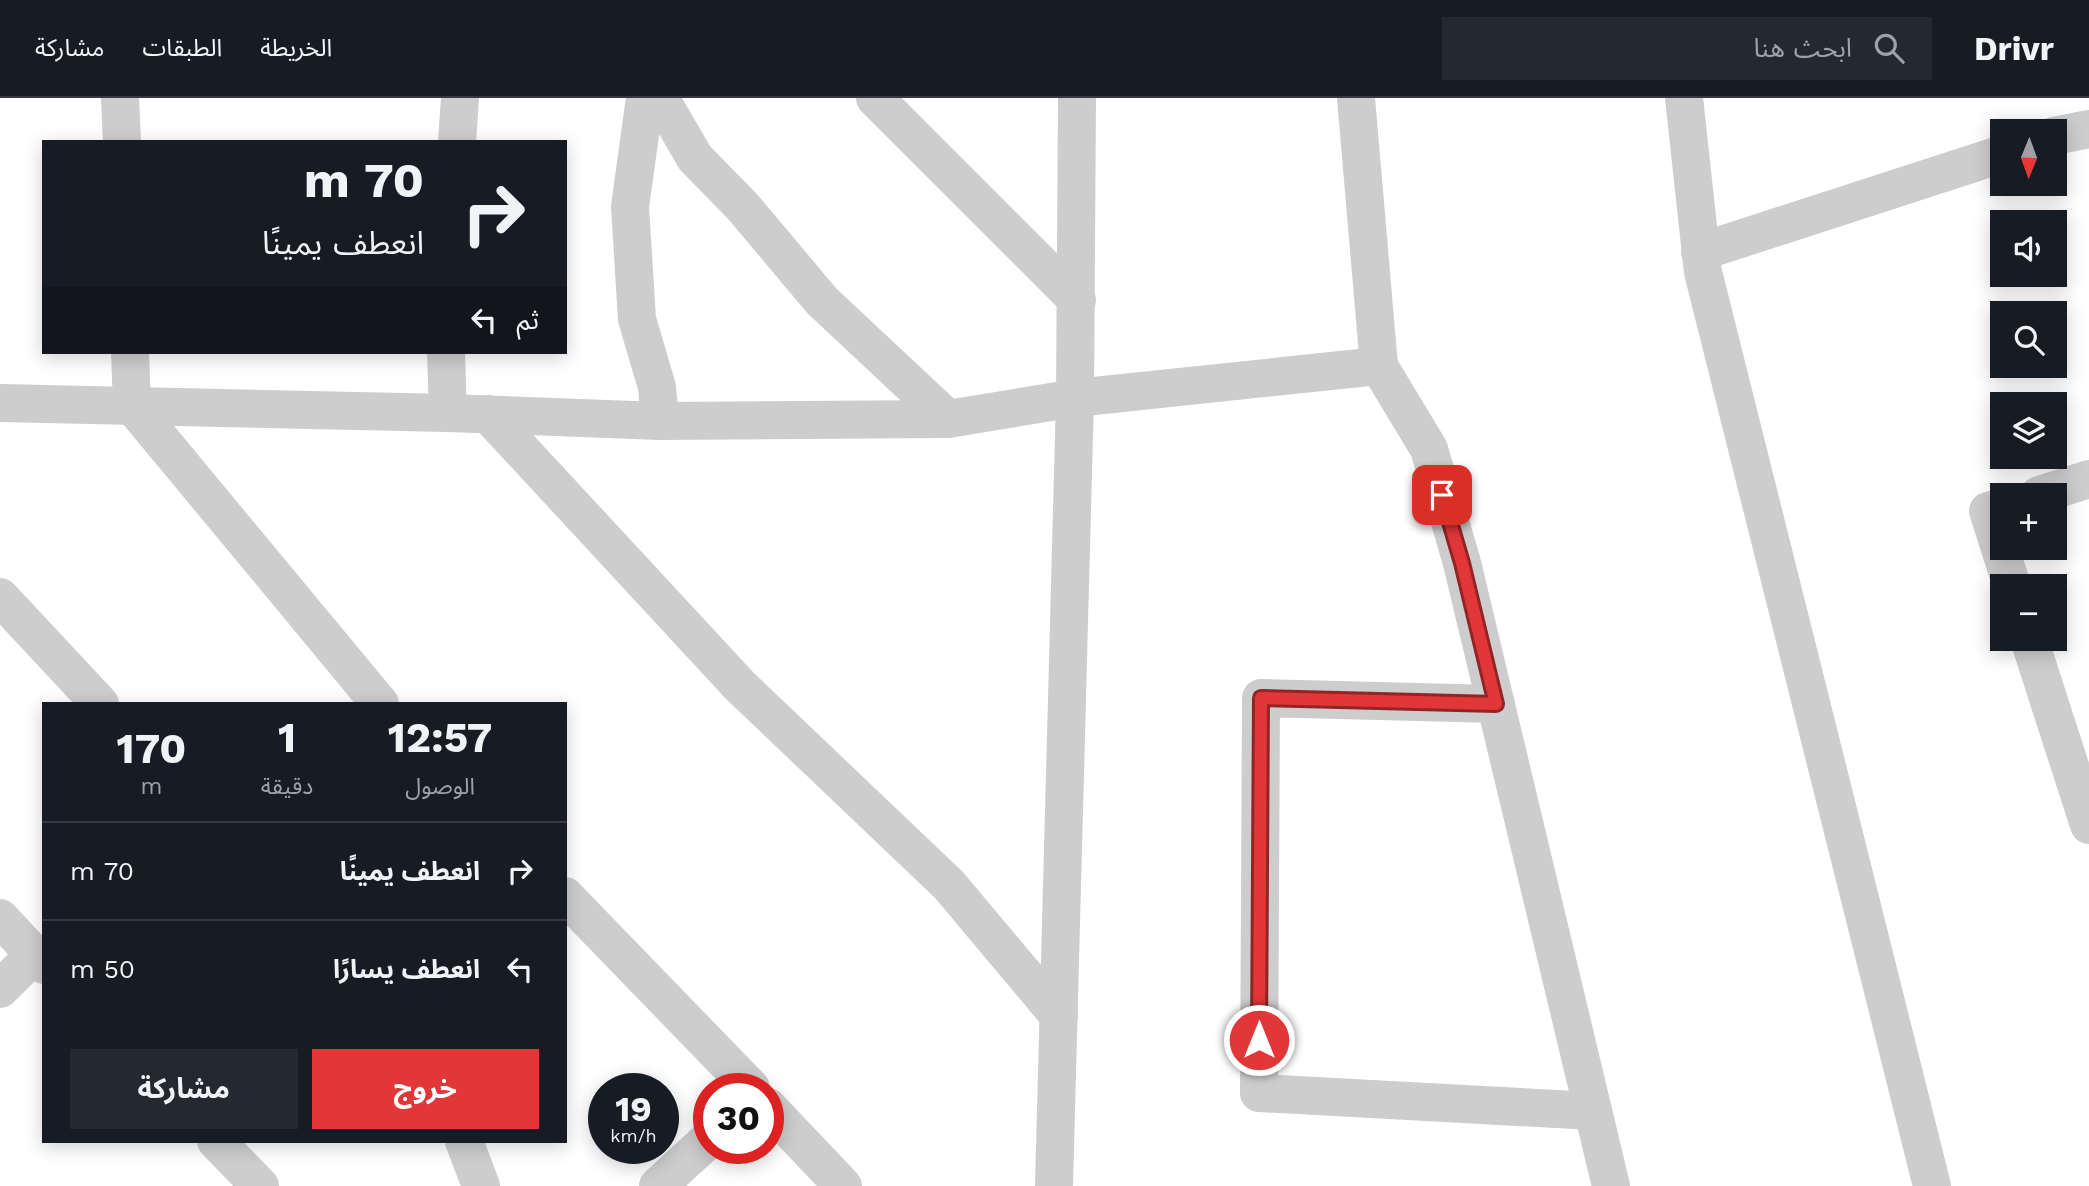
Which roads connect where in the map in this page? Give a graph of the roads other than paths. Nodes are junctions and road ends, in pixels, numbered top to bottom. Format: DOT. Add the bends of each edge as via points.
graph roads {
  1 [pos="120,98"];
  2 [pos="460,98"];
  3 [pos="645,98"];
  4 [pos="660,98"];
  5 [pos="875,98"];
  6 [pos="1077,98"];
  7 [pos="1356,98"];
  8 [pos="1684,98"];
  9 [pos="2089,129"];
  10 [pos="2067,133"];
  11 [pos="122,140"];
  12 [pos="457,140"];
  13 [pos="1990,158"];
  14 [pos="1700,252"];
  15 [pos="1077,300"];
  16 [pos="130,354"];
  17 [pos="446,354"];
  18 [pos="1379,366"];
  19 [pos="1075,398"];
  20 [pos="0,403"];
  21 [pos="132,405"];
  22 [pos="448,413"];
  23 [pos="488,414"];
  24 [pos="948,419"];
  25 [pos="660,421"];
  26 [pos="2089,479"];
  27 [pos="2067,486"];
  28 [pos="0,597"];
  29 [pos="2033,651"];
  30 [pos="363,698"];
  31 [pos="98,702"];
  32 [pos="1496,704"];
  33 [pos="2085,801"];
  34 [pos="567,898"];
  35 [pos="0,918"];
  36 [pos="39,960"];
  37 [pos="0,989"];
  38 [pos="1059,1016"];
  39 [pos="736,1073"];
  40 [pos="1593,1111"];
  41 [pos="784,1124"];
  42 [pos="218,1143"];
  43 [pos="465,1143"];
  44 [pos="693,1154"];
  45 [pos="260,1186"];
  46 [pos="481,1186"];
  47 [pos="658,1186"];
  48 [pos="843,1186"];
  49 [pos="1054,1186"];
  50 [pos="1611,1186"];
  51 [pos="1932,1186"];
  1 -- 11 [label="street"];
  2 -- 12 [label="street"];
  3 -- 25 [label="street" via="630,207 637,319 657,387"];
  4 -- 24 [label="street" via="695,158 822,301"];
  5 -- 15 [label="street"];
  6 -- 15 [label="street"];
  7 -- 18 [label="street"];
  8 -- 14 [label="street"];
  9 -- 10 [label="street"];
  13 -- 14 [label="street"];
  14 -- 51 [label="street"];
  15 -- 19 [label="street"];
  16 -- 21 [label="street"];
  17 -- 22 [label="street"];
  18 -- 19 [label="street"];
  18 -- 32 [label="street" via="1429,449"];
  19 -- 24 [label="street"];
  19 -- 38 [label="street"];
  20 -- 21 [label="street"];
  21 -- 22 [label="street"];
  21 -- 30 [label="street"];
  22 -- 23 [label="street"];
  23 -- 25 [label="street"];
  23 -- 38 [label="street" via="740,686 949,885"];
  24 -- 25 [label="street"];
  26 -- 27 [label="street"];
  28 -- 31 [label="street"];
  29 -- 33 [label="street"];
  32 -- 40 [label="street"];
  32 -- 40 [label="street" via="1261,698 1259,1093"];
  34 -- 39 [label="street"];
  35 -- 36 [label="street"];
  36 -- 37 [label="street"];
  38 -- 49 [label="street"];
  40 -- 50 [label="street"];
  41 -- 48 [label="street"];
  42 -- 45 [label="street"];
  43 -- 46 [label="street"];
  44 -- 47 [label="street"];
}
